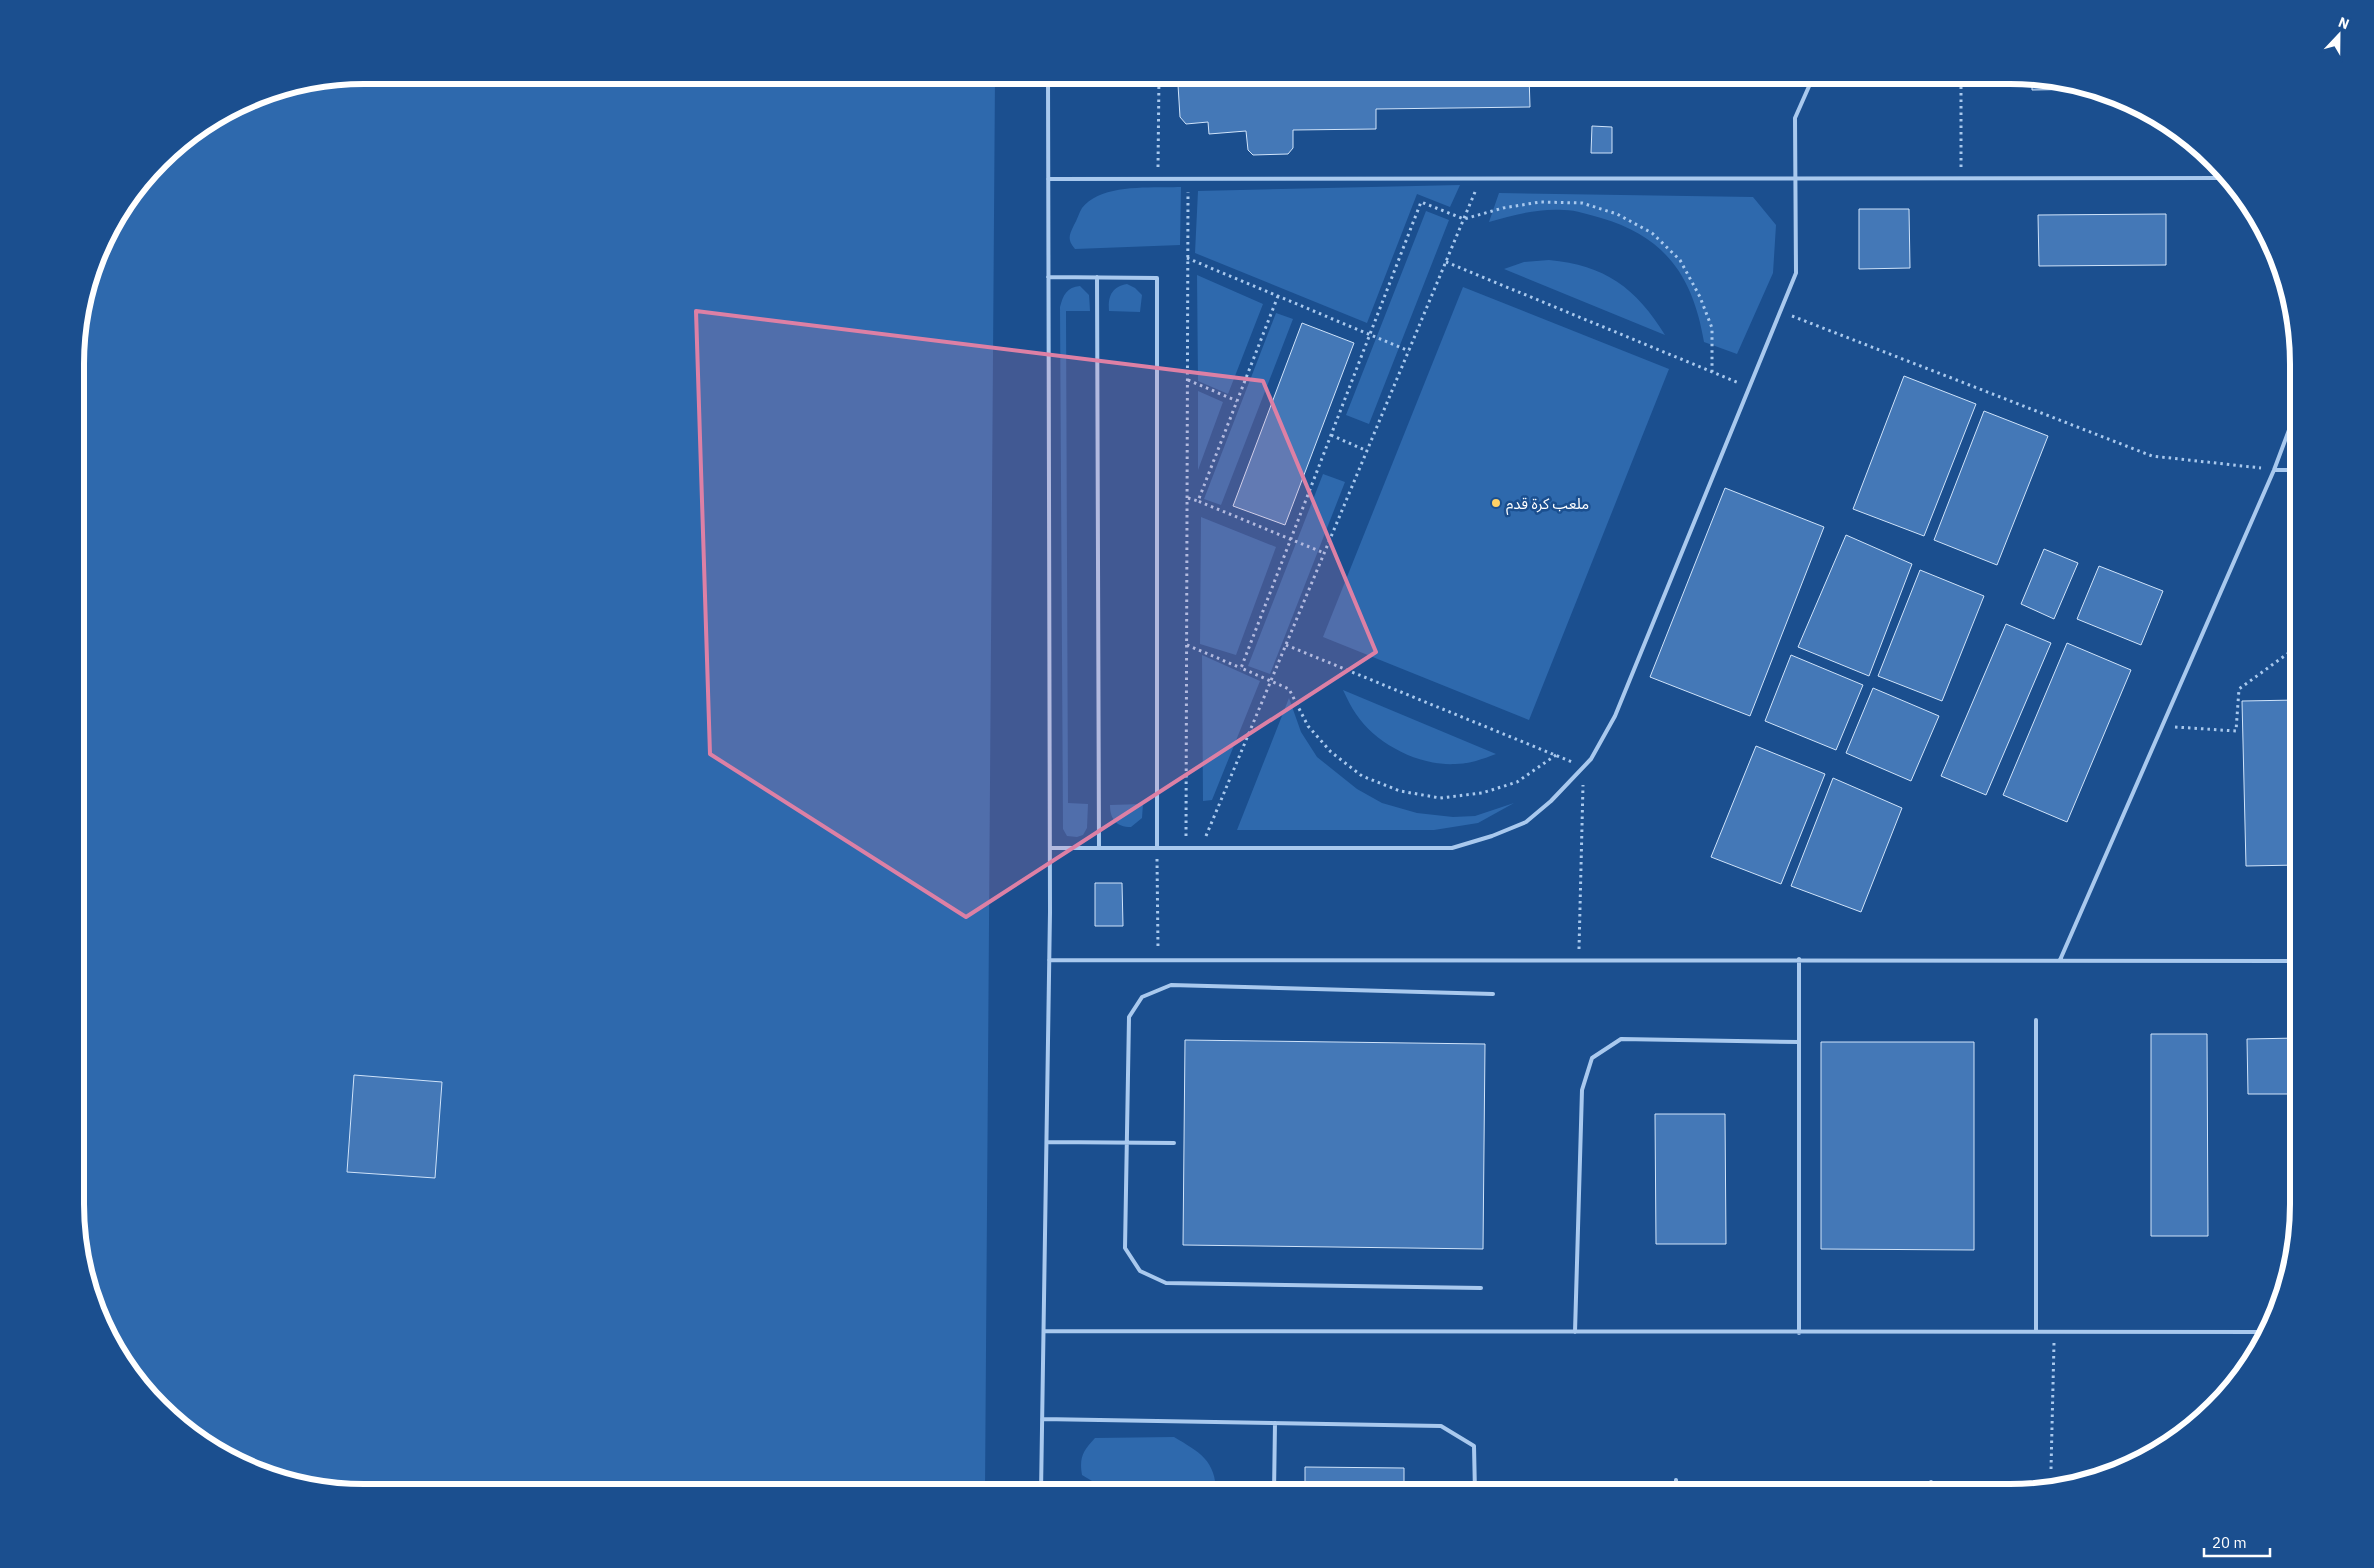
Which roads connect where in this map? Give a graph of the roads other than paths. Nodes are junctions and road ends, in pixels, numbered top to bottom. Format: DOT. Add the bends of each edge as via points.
graph roads {
  1 [pos="1048,84"];
  2 [pos="1810,84"];
  3 [pos="2220,178"];
  4 [pos="1048,179"];
  5 [pos="1797,180"];
  6 [pos="1048,277"];
  7 [pos="1097,278"];
  8 [pos="2290,427"];
  9 [pos="2274,470"];
  10 [pos="2290,470"];
  11 [pos="1050,848"];
  12 [pos="1099,848"];
  13 [pos="1157,848"];
  14 [pos="1799,959"];
  15 [pos="1050,960"];
  16 [pos="2060,960"];
  17 [pos="2290,961"];
  18 [pos="1494,994"];
  19 [pos="2036,1020"];
  20 [pos="1799,1042"];
  21 [pos="1047,1142"];
  22 [pos="1127,1142"];
  23 [pos="1174,1143"];
  24 [pos="1481,1288"];
  25 [pos="1044,1331"];
  26 [pos="1575,1332"];
  27 [pos="2036,1332"];
  28 [pos="2259,1332"];
  29 [pos="1799,1333"];
  30 [pos="1042,1419"];
  31 [pos="1275,1423"];
  32 [pos="1676,1480"];
  33 [pos="1041,1484"];
  34 [pos="1274,1484"];
  35 [pos="1476,1484"];
  36 [pos="1676,1484"];
  1 -- 4 [label="lane"];
  2 -- 5 [label="lane" via="1796,118"];
  3 -- 5 [label="lane"];
  4 -- 5 [label="lane"];
  4 -- 6 [label="lane"];
  5 -- 13 [label="lane" via="1796,273 1615,716 1584,767 1526,822 1452,848"];
  6 -- 7 [label="lane"];
  6 -- 11 [label="lane"];
  7 -- 12 [label="lane"];
  7 -- 13 [label="lane" via="1157,278"];
  8 -- 9 [label="lane"];
  9 -- 10 [label="lane"];
  9 -- 16 [label="lane"];
  11 -- 12 [label="lane"];
  11 -- 15 [label="lane"];
  12 -- 13 [label="lane"];
  14 -- 15 [label="lane"];
  14 -- 16 [label="lane"];
  14 -- 20 [label="lane"];
  15 -- 21 [label="lane"];
  16 -- 17 [label="lane"];
  18 -- 22 [label="lane" via="1171,985 1142,997 1129,1018"];
  19 -- 27 [label="lane"];
  20 -- 26 [label="lane" via="1621,1039 1592,1058 1582,1090"];
  20 -- 29 [label="lane"];
  21 -- 22 [label="lane"];
  21 -- 25 [label="lane"];
  22 -- 23 [label="lane"];
  22 -- 24 [label="lane" via="1124,1248 1140,1271 1166,1283"];
  25 -- 26 [label="lane"];
  25 -- 30 [label="lane"];
  26 -- 29 [label="lane"];
  27 -- 28 [label="lane"];
  27 -- 29 [label="lane"];
  30 -- 31 [label="lane"];
  30 -- 33 [label="lane"];
  31 -- 34 [label="lane"];
  31 -- 35 [label="lane" via="1441,1426 1474,1446"];
  32 -- 36 [label="lane"];
}
